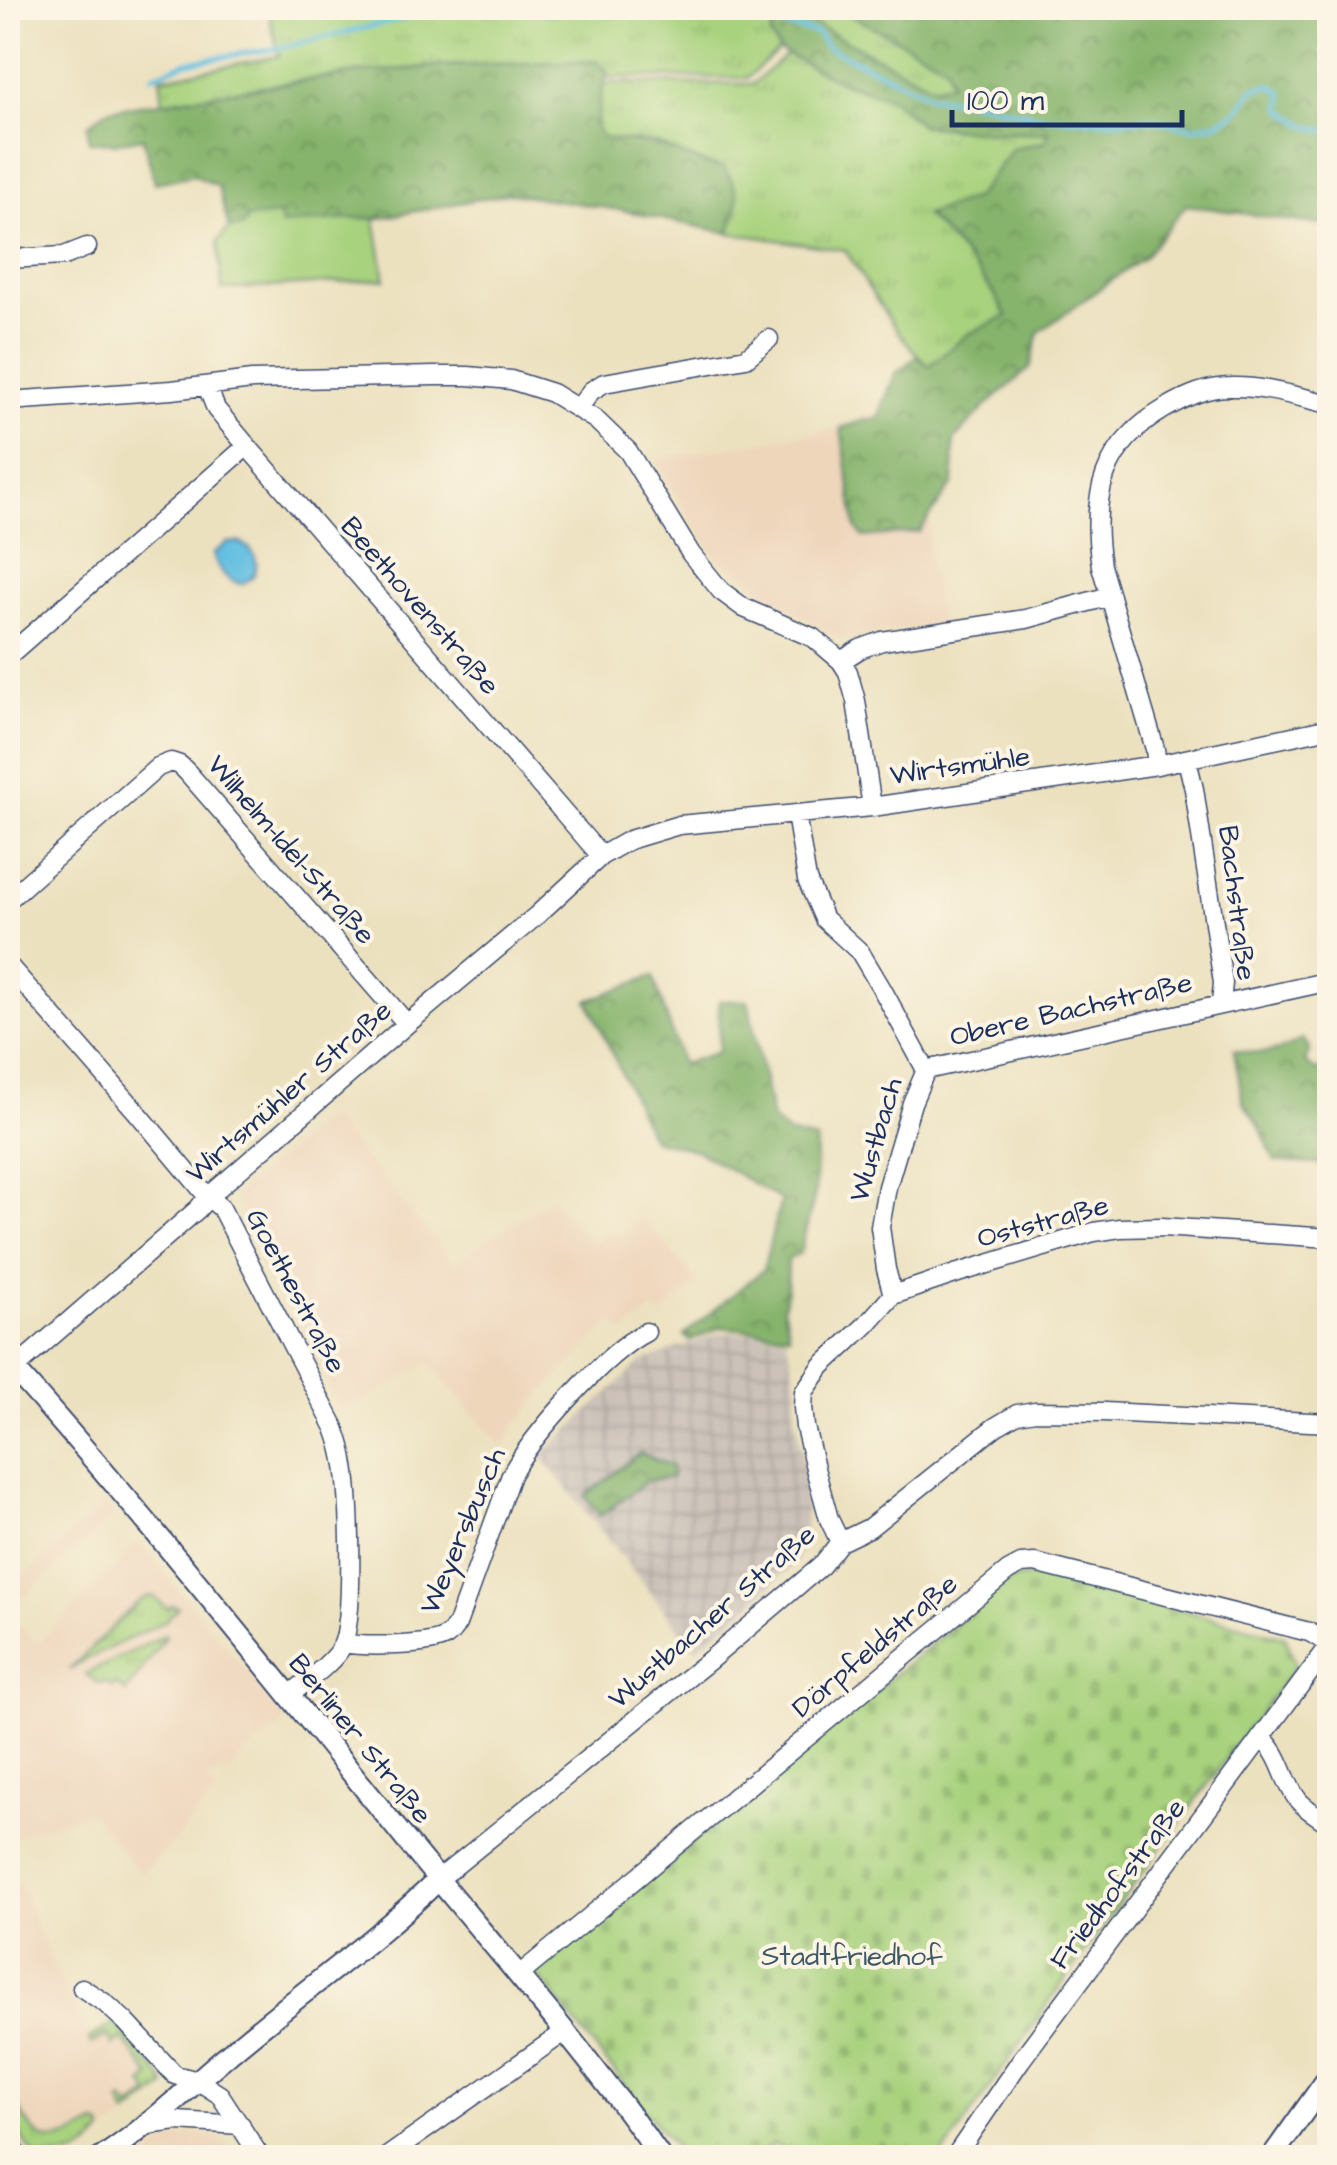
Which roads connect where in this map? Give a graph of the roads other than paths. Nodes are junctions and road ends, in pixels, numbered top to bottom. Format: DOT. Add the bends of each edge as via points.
graph roads {
  1 [pos="87,247"];
  2 [pos="8,259"];
  3 [pos="769,339"];
  4 [pos="207,386"];
  5 [pos="8,401"];
  6 [pos="1330,404"];
  7 [pos="579,408"];
  8 [pos="247,446"];
  9 [pos="1110,596"];
  10 [pos="8,656"];
  11 [pos="841,662"];
  12 [pos="1330,728"];
  13 [pos="1187,760"];
  14 [pos="1157,766"];
  15 [pos="872,807"];
  16 [pos="796,814"];
  17 [pos="601,856"];
  18 [pos="8,900"];
  19 [pos="8,965"];
  20 [pos="1330,981"];
  21 [pos="1221,1004"];
  22 [pos="407,1024"];
  23 [pos="926,1070"];
  24 [pos="208,1197"];
  25 [pos="1330,1238"];
  26 [pos="894,1295"];
  27 [pos="646,1332"];
  28 [pos="11,1365"];
  29 [pos="1330,1424"];
  30 [pos="840,1542"];
  31 [pos="343,1644"];
  32 [pos="1330,1645"];
  33 [pos="290,1695"];
  34 [pos="1261,1737"];
  35 [pos="1330,1825"];
  36 [pos="439,1879"];
  37 [pos="518,1976"];
  38 [pos="82,1988"];
  39 [pos="566,2031"];
  40 [pos="1330,2075"];
  41 [pos="198,2081"];
  42 [pos="147,2125"];
  43 [pos="242,2126"];
  44 [pos="8,2140"];
  45 [pos="16,2158"];
  46 [pos="101,2158"];
  47 [pos="261,2158"];
  48 [pos="385,2158"];
  49 [pos="661,2158"];
  50 [pos="954,2158"];
  51 [pos="1272,2158"];
  1 -- 2 [label="street" via="64,256"];
  3 -- 7 [label="street" via="746,358 604,383"];
  4 -- 5 [label="street"];
  4 -- 7 [label="street" via="468,376 532,386"];
  4 -- 8 [label="street, Beethovenstraße" via="216,409"];
  6 -- 9 [label="street" via="1245,387 1204,389 1142,423 1101,486 1098,543"];
  7 -- 11 [label="street" via="628,451 721,592 814,638"];
  8 -- 10 [label="street"];
  8 -- 17 [label="street, Beethovenstraße"];
  9 -- 11 [label="street" via="1026,619 882,641"];
  9 -- 14 [label="street"];
  11 -- 15 [label="street" via="856,700"];
  12 -- 13 [label="street, Wirtsmühle"];
  13 -- 14 [label="street, Wirtsmühle"];
  13 -- 21 [label="street, Bachstraße"];
  14 -- 15 [label="street, Wirtsmühle"];
  15 -- 16 [label="street, Wirtsmühle"];
  16 -- 17 [label="street, Wirtsmühle" via="668,827"];
  16 -- 23 [label="street, Obere Bachstraße" via="807,880 824,919 860,952"];
  17 -- 22 [label="street, Wirtsmühler Straße"];
  18 -- 22 [label="street, Wilhelm-Idel-Straße" via="158,768 180,765"];
  19 -- 24 [label="street, Goethestraße"];
  20 -- 21 [label="street, Bachstraße"];
  21 -- 23 [label="street, Obere Bachstraße"];
  22 -- 24 [label="street, Wirtsmühler Straße"];
  23 -- 26 [label="street, Wustbach" via="886,1186 880,1227"];
  24 -- 28 [label="street, Wirtsmühler Straße"];
  24 -- 31 [label="street, Goethestraße" via="221,1208 342,1447 350,1581"];
  25 -- 26 [label="street, Oststraße" via="1120,1228"];
  26 -- 30 [label="street" via="804,1392 805,1427"];
  27 -- 31 [label="street, Weyersbusch" via="596,1372 522,1457 449,1635 426,1642"];
  28 -- 33 [label="main road, Berliner Straße"];
  29 -- 30 [label="street, Wustbacher Straße" via="1017,1414 870,1528"];
  30 -- 36 [label="street, Wustbacher Straße" via="712,1660"];
  31 -- 33 [label="street"];
  32 -- 34 [label="street, Friedhofstraße"];
  32 -- 37 [label="street, Dörpfeldstraße" via="1310,1632 1021,1564"];
  33 -- 36 [label="main road, Berliner Straße"];
  34 -- 35 [label="street" via="1298,1800"];
  34 -- 50 [label="street, Friedhofstraße"];
  36 -- 37 [label="main road, Berliner Straße"];
  36 -- 41 [label="main road"];
  37 -- 39 [label="main road, Berliner Straße"];
  38 -- 41 [label="street" via="105,2002 175,2076"];
  39 -- 48 [label="street"];
  39 -- 49 [label="main road, Berliner Straße"];
  40 -- 51 [label="main road"];
  41 -- 42 [label="main road"];
  41 -- 43 [label="street" via="220,2096"];
  42 -- 43 [label="street"];
  42 -- 46 [label="main road"];
  43 -- 47 [label="street"];
  44 -- 45 [label="main road"];
}
